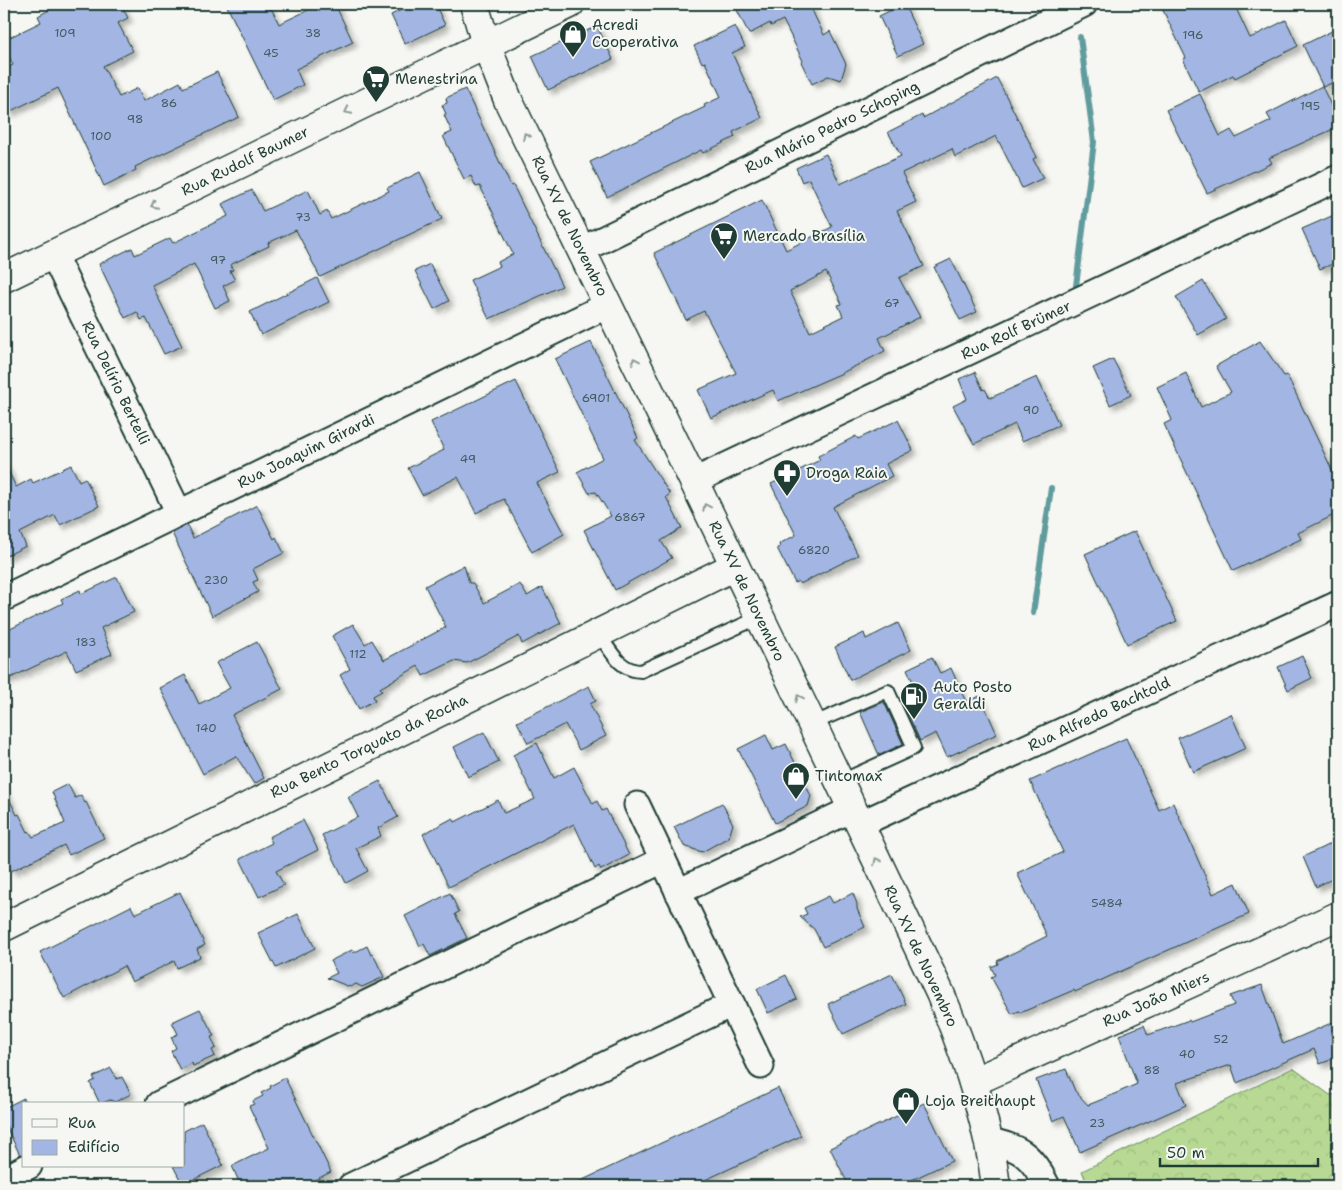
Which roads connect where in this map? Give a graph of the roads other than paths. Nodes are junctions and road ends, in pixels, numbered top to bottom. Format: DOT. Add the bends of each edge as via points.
graph roads {
  1 [pos="474,4"];
  2 [pos="570,4"];
  3 [pos="1084,4"];
  4 [pos="486,44"];
  5 [pos="1338,178"];
  6 [pos="581,250"];
  7 [pos="53,254"];
  8 [pos="4,278"];
  9 [pos="608,305"];
  10 [pos="694,481"];
  11 [pos="180,513"];
  12 [pos="735,566"];
  13 [pos="4,598"];
  14 [pos="1338,604"];
  15 [pos="760,617"];
  16 [pos="598,633"];
  17 [pos="812,724"];
  18 [pos="840,782"];
  19 [pos="637,805"];
  20 [pos="856,816"];
  21 [pos="663,860"];
  22 [pos="678,892"];
  23 [pos="1338,916"];
  24 [pos="4,927"];
  25 [pos="732,1004"];
  26 [pos="761,1066"];
  27 [pos="973,1082"];
  28 [pos="163,1102"];
  29 [pos="988,1140"];
  30 [pos="26,1168"];
  31 [pos="4,1179"];
  32 [pos="351,1186"];
  33 [pos="996,1186"];
  34 [pos="1047,1186"];
  1 -- 4 [label="street, Rua XV de Novembro"];
  2 -- 4 [label="street, Rua Rudolf Baumer"];
  3 -- 6 [label="street, Rua Mário Pedro Schoping"];
  6 -- 4 [label="street, Rua XV de Novembro, one-way" via="508,100"];
  4 -- 7 [label="street, Rua Rudolf Baumer, one-way"];
  5 -- 10 [label="street, Rua Rolf Brümer"];
  6 -- 9 [label="street, Rua XV de Novembro"];
  7 -- 8 [label="street, Rua Rudolf Baumer"];
  7 -- 11 [label="street, Rua Delírio Bertelli"];
  10 -- 9 [label="street, Rua XV de Novembro, one-way"];
  9 -- 11 [label="street, Rua Joaquim Girardi"];
  12 -- 10 [label="street, Rua XV de Novembro, one-way"];
  11 -- 13 [label="street, Rua Joaquim Girardi"];
  12 -- 15 [label="street, Rua XV de Novembro"];
  12 -- 16 [label="street, Rua Bento Torquato da Rocha"];
  14 -- 20 [label="street, Rua Alfredo Bachtold"];
  15 -- 16 [label="lane" via="641,671 631,671 622,665"];
  17 -- 15 [label="street, Rua XV de Novembro, one-way"];
  16 -- 24 [label="street, Rua Bento Torquato da Rocha"];
  17 -- 18 [label="street, Rua XV de Novembro"];
  17 -- 18 [label="lane" via="888,691 914,748"];
  18 -- 20 [label="street, Rua XV de Novembro"];
  19 -- 21 [label="street"];
  20 -- 22 [label="street, Rua Alfredo Bachtold"];
  27 -- 20 [label="street, Rua XV de Novembro, one-way" via="940,993"];
  21 -- 22 [label="street"];
  21 -- 28 [label="street"];
  22 -- 25 [label="street"];
  23 -- 27 [label="street, Rua João Miers"];
  25 -- 26 [label="street"];
  25 -- 32 [label="street"];
  27 -- 29 [label="street, Rua XV de Novembro"];
  29 -- 33 [label="street, Rua XV de Novembro"];
  29 -- 34 [label="street" via="1013,1146 1028,1156"];
  30 -- 31 [label="street"];
}
